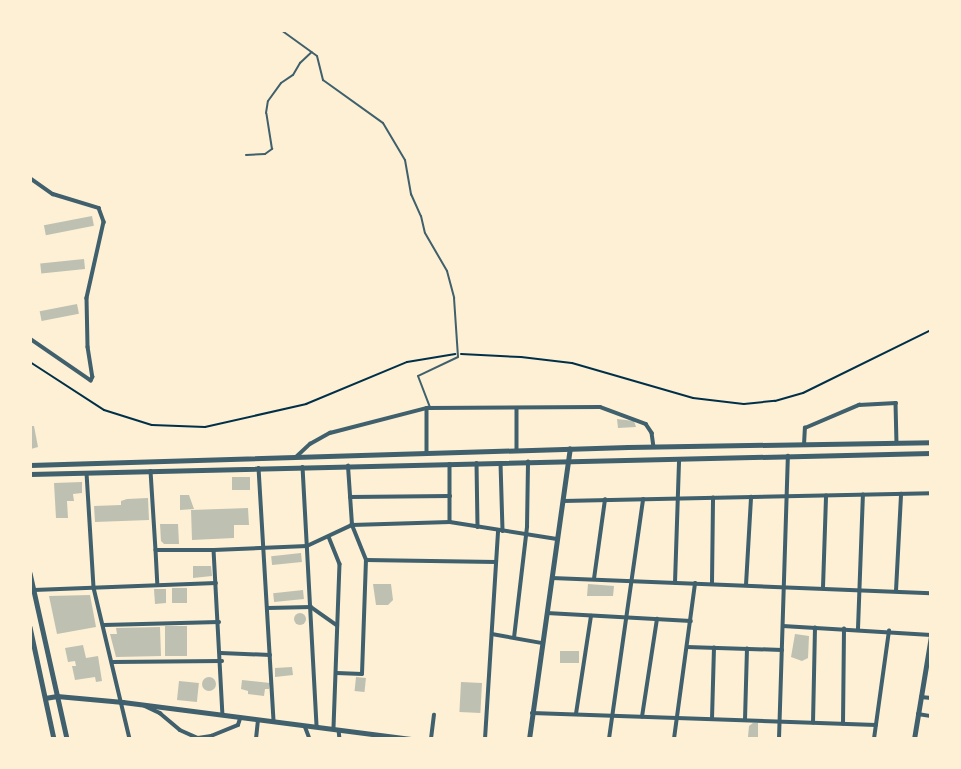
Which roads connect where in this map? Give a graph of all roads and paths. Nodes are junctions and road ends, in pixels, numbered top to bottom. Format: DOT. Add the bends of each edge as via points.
graph roads {
  1 [pos="281,30"];
  2 [pos="313,52"];
  3 [pos="246,155"];
  4 [pos="30,178"];
  5 [pos="931,330"];
  6 [pos="30,339"];
  7 [pos="457,354"];
  8 [pos="30,362"];
  9 [pos="428,408"];
  10 [pos="517,408"];
  11 [pos="931,442"];
  12 [pos="897,443"];
  13 [pos="804,445"];
  14 [pos="654,447"];
  15 [pos="570,449"];
  16 [pos="517,451"];
  17 [pos="427,453"];
  18 [pos="931,453"];
  19 [pos="788,456"];
  20 [pos="296,457"];
  21 [pos="679,457"];
  22 [pos="569,460"];
  23 [pos="528,461"];
  24 [pos="501,462"];
  25 [pos="450,463"];
  26 [pos="477,463"];
  27 [pos="30,465"];
  28 [pos="348,466"];
  29 [pos="303,467"];
  30 [pos="259,468"];
  31 [pos="151,471"];
  32 [pos="87,473"];
  33 [pos="30,474"];
  34 [pos="931,493"];
  35 [pos="901,494"];
  36 [pos="863,495"];
  37 [pos="450,496"];
  38 [pos="787,496"];
  39 [pos="826,496"];
  40 [pos="350,497"];
  41 [pos="751,497"];
  42 [pos="713,498"];
  43 [pos="643,499"];
  44 [pos="678,499"];
  45 [pos="605,500"];
  46 [pos="563,501"];
  47 [pos="450,522"];
  48 [pos="352,526"];
  49 [pos="478,527"];
  50 [pos="500,530"];
  51 [pos="525,534"];
  52 [pos="329,537"];
  53 [pos="557,539"];
  54 [pos="307,546"];
  55 [pos="263,547"];
  56 [pos="156,550"];
  57 [pos="214,550"];
  58 [pos="366,560"];
  59 [pos="496,562"];
  60 [pos="30,573"];
  61 [pos="552,578"];
  62 [pos="594,579"];
  63 [pos="631,581"];
  64 [pos="158,583"];
  65 [pos="216,583"];
  66 [pos="675,583"];
  67 [pos="695,583"];
  68 [pos="712,584"];
  69 [pos="746,585"];
  70 [pos="94,587"];
  71 [pos="784,587"];
  72 [pos="823,589"];
  73 [pos="34,590"];
  74 [pos="859,590"];
  75 [pos="896,592"];
  76 [pos="931,593"];
  77 [pos="311,607"];
  78 [pos="268,608"];
  79 [pos="547,613"];
  80 [pos="591,616"];
  81 [pos="626,617"];
  82 [pos="657,619"];
  83 [pos="691,621"];
  84 [pos="219,622"];
  85 [pos="104,625"];
  86 [pos="337,625"];
  87 [pos="783,626"];
  88 [pos="30,627"];
  89 [pos="815,628"];
  90 [pos="844,629"];
  91 [pos="858,630"];
  92 [pos="889,631"];
  93 [pos="492,634"];
  94 [pos="931,635"];
  95 [pos="514,638"];
  96 [pos="542,643"];
  97 [pos="687,647"];
  98 [pos="714,648"];
  99 [pos="747,649"];
  100 [pos="782,650"];
  101 [pos="222,653"];
  102 [pos="270,655"];
  103 [pos="222,661"];
  104 [pos="112,662"];
  105 [pos="337,673"];
  106 [pos="57,696"];
  107 [pos="920,697"];
  108 [pos="45,698"];
  109 [pos="931,698"];
  110 [pos="123,702"];
  111 [pos="145,706"];
  112 [pos="532,713"];
  113 [pos="576,714"];
  114 [pos="918,714"];
  115 [pos="434,715"];
  116 [pos="223,716"];
  117 [pos="612,716"];
  118 [pos="642,716"];
  119 [pos="931,716"];
  120 [pos="677,718"];
  121 [pos="240,719"];
  122 [pos="712,719"];
  123 [pos="745,720"];
  124 [pos="258,721"];
  125 [pos="274,722"];
  126 [pos="779,722"];
  127 [pos="813,723"];
  128 [pos="843,724"];
  129 [pos="876,725"];
  130 [pos="305,726"];
  131 [pos="317,728"];
  132 [pos="336,730"];
  133 [pos="54,739"];
  134 [pos="67,739"];
  135 [pos="130,739"];
  136 [pos="256,739"];
  137 [pos="310,739"];
  138 [pos="340,739"];
  139 [pos="411,739"];
  140 [pos="431,739"];
  141 [pos="485,739"];
  142 [pos="528,739"];
  143 [pos="609,739"];
  144 [pos="674,739"];
  145 [pos="779,739"];
  146 [pos="874,739"];
  147 [pos="914,739"];
  1 -- 2 [label="lane"];
  2 -- 3 [label="lane" via="268,101 272,149"];
  2 -- 7 [label="lane" via="323,80 376,117 400,151 424,229 448,273"];
  4 -- 6 [label="street" via="52,194 96,206 104,214 87,298 93,377 90,380"];
  5 -- 7 [label="path" via="803,393 744,404 693,397 572,363"];
  7 -- 8 [label="path" via="407,362 262,417 191,428 152,425 104,410"];
  7 -- 9 [label="lane" via="418,374"];
  9 -- 10 [label="street"];
  9 -- 17 [label="street"];
  9 -- 20 [label="street" via="333,432"];
  10 -- 14 [label="street" via="600,407 646,424"];
  10 -- 16 [label="street"];
  11 -- 12 [label="street"];
  12 -- 13 [label="street"];
  12 -- 13 [label="street" via="895,403 859,405 805,428"];
  13 -- 14 [label="street"];
  14 -- 15 [label="street"];
  15 -- 16 [label="street"];
  15 -- 22 [label="street"];
  16 -- 17 [label="street"];
  17 -- 20 [label="street"];
  18 -- 19 [label="street"];
  19 -- 21 [label="street"];
  19 -- 38 [label="street"];
  20 -- 27 [label="street"];
  21 -- 22 [label="street"];
  21 -- 44 [label="street"];
  22 -- 23 [label="street"];
  22 -- 46 [label="street"];
  23 -- 24 [label="street"];
  23 -- 51 [label="street"];
  24 -- 26 [label="street"];
  24 -- 50 [label="street"];
  25 -- 26 [label="street"];
  25 -- 28 [label="street"];
  25 -- 37 [label="street"];
  26 -- 49 [label="street"];
  28 -- 29 [label="street"];
  28 -- 40 [label="street"];
  29 -- 30 [label="street"];
  29 -- 54 [label="street"];
  30 -- 31 [label="street"];
  30 -- 55 [label="street"];
  31 -- 32 [label="street"];
  31 -- 56 [label="street"];
  32 -- 33 [label="street"];
  32 -- 70 [label="street"];
  34 -- 35 [label="street"];
  35 -- 36 [label="street"];
  35 -- 75 [label="street"];
  36 -- 39 [label="street"];
  36 -- 74 [label="street"];
  37 -- 40 [label="street"];
  37 -- 47 [label="street"];
  38 -- 39 [label="street"];
  38 -- 41 [label="street"];
  38 -- 71 [label="street"];
  39 -- 72 [label="street"];
  40 -- 48 [label="street"];
  41 -- 42 [label="street"];
  41 -- 69 [label="street"];
  42 -- 44 [label="street"];
  42 -- 68 [label="street"];
  43 -- 44 [label="street"];
  43 -- 45 [label="street"];
  43 -- 63 [label="street"];
  44 -- 66 [label="street"];
  45 -- 46 [label="street"];
  45 -- 62 [label="street"];
  46 -- 53 [label="street"];
  47 -- 48 [label="street"];
  47 -- 49 [label="street"];
  48 -- 52 [label="street"];
  48 -- 58 [label="street"];
  49 -- 50 [label="street"];
  50 -- 51 [label="street"];
  50 -- 59 [label="street"];
  51 -- 53 [label="street"];
  51 -- 95 [label="street"];
  52 -- 54 [label="street"];
  52 -- 86 [label="street" via="340,564"];
  53 -- 61 [label="street"];
  54 -- 55 [label="street"];
  54 -- 77 [label="street"];
  55 -- 57 [label="street"];
  55 -- 78 [label="street"];
  56 -- 57 [label="street"];
  56 -- 64 [label="street"];
  57 -- 65 [label="street"];
  58 -- 59 [label="street"];
  58 -- 105 [label="street" via="362,674"];
  59 -- 93 [label="street"];
  60 -- 73 [label="street"];
  61 -- 62 [label="street"];
  61 -- 79 [label="street"];
  62 -- 63 [label="street"];
  63 -- 66 [label="street"];
  63 -- 81 [label="street"];
  64 -- 65 [label="street"];
  64 -- 70 [label="street"];
  65 -- 84 [label="street"];
  66 -- 67 [label="street"];
  67 -- 68 [label="street"];
  67 -- 83 [label="street"];
  68 -- 69 [label="street"];
  69 -- 71 [label="street"];
  70 -- 73 [label="street"];
  70 -- 85 [label="street"];
  71 -- 72 [label="street"];
  71 -- 87 [label="street"];
  72 -- 74 [label="street"];
  73 -- 106 [label="street"];
  74 -- 75 [label="street"];
  74 -- 91 [label="street"];
  75 -- 76 [label="street"];
  77 -- 78 [label="street"];
  77 -- 86 [label="street"];
  77 -- 131 [label="street"];
  78 -- 102 [label="street"];
  79 -- 80 [label="street"];
  79 -- 96 [label="street"];
  80 -- 81 [label="street"];
  80 -- 113 [label="street"];
  81 -- 82 [label="street"];
  81 -- 117 [label="street"];
  82 -- 83 [label="street"];
  82 -- 118 [label="street"];
  83 -- 97 [label="street"];
  84 -- 85 [label="street"];
  84 -- 101 [label="street"];
  85 -- 104 [label="street"];
  86 -- 105 [label="street"];
  87 -- 89 [label="street"];
  87 -- 100 [label="street"];
  88 -- 108 [label="street"];
  89 -- 90 [label="street"];
  89 -- 127 [label="street"];
  90 -- 91 [label="street"];
  90 -- 128 [label="street"];
  91 -- 92 [label="street"];
  92 -- 94 [label="street"];
  92 -- 129 [label="street"];
  93 -- 95 [label="street"];
  93 -- 141 [label="street"];
  94 -- 107 [label="street"];
  95 -- 96 [label="street"];
  96 -- 112 [label="street"];
  97 -- 98 [label="street"];
  97 -- 120 [label="street"];
  98 -- 99 [label="street"];
  98 -- 122 [label="street"];
  99 -- 100 [label="street"];
  99 -- 123 [label="street"];
  100 -- 126 [label="street"];
  101 -- 102 [label="street"];
  101 -- 103 [label="street"];
  102 -- 125 [label="street"];
  103 -- 104 [label="street"];
  103 -- 116 [label="street"];
  104 -- 110 [label="street"];
  105 -- 132 [label="street"];
  106 -- 108 [label="street"];
  106 -- 110 [label="street"];
  106 -- 134 [label="street"];
  107 -- 109 [label="street"];
  107 -- 114 [label="street"];
  108 -- 133 [label="street"];
  110 -- 111 [label="street"];
  110 -- 135 [label="street"];
  111 -- 116 [label="street"];
  111 -- 121 [label="street" via="198,738 238,725"];
  112 -- 113 [label="street"];
  112 -- 142 [label="street"];
  113 -- 117 [label="street"];
  114 -- 119 [label="street"];
  114 -- 147 [label="street"];
  115 -- 140 [label="street"];
  116 -- 121 [label="street"];
  117 -- 118 [label="street"];
  117 -- 143 [label="street"];
  118 -- 120 [label="street"];
  120 -- 122 [label="street"];
  120 -- 144 [label="street"];
  121 -- 124 [label="street"];
  122 -- 123 [label="street"];
  123 -- 126 [label="street"];
  124 -- 125 [label="street"];
  124 -- 136 [label="street"];
  125 -- 130 [label="street"];
  126 -- 127 [label="street"];
  126 -- 145 [label="street"];
  127 -- 128 [label="street"];
  128 -- 129 [label="street"];
  129 -- 146 [label="street"];
  130 -- 131 [label="street"];
  130 -- 137 [label="street"];
  131 -- 132 [label="street"];
  132 -- 138 [label="street"];
  132 -- 139 [label="street"];
}
